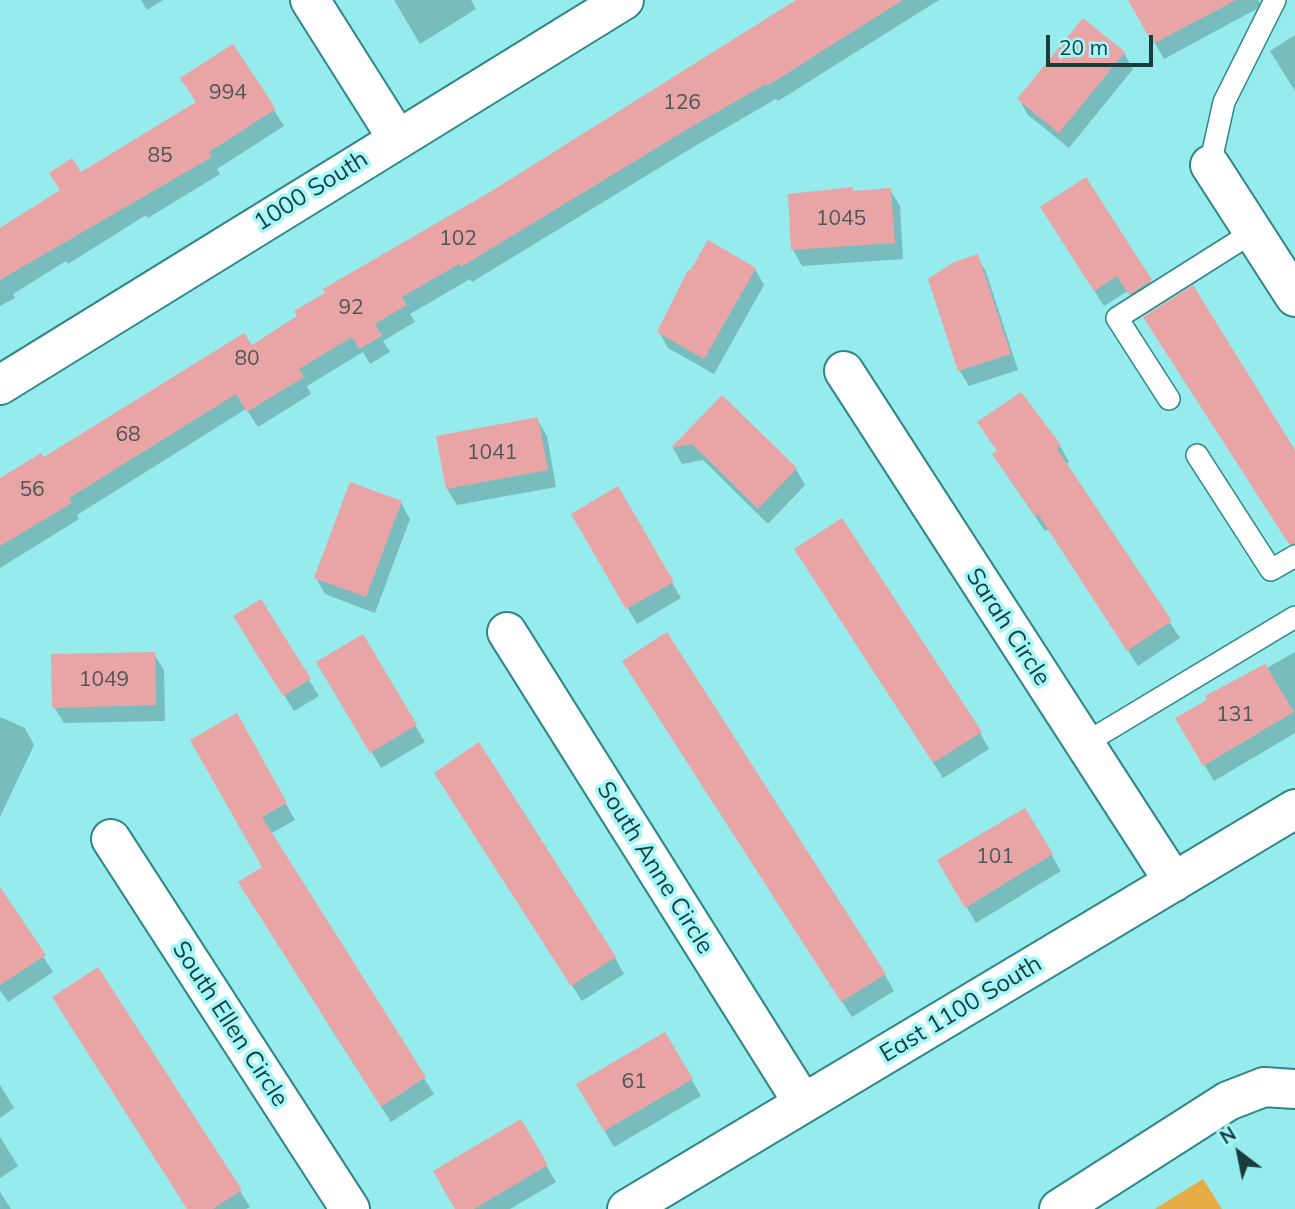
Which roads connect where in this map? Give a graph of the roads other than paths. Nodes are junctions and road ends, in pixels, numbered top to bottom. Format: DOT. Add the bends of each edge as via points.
graph roads {
  1 [pos="310,0"];
  2 [pos="624,0"];
  3 [pos="1275,0"];
  4 [pos="397,138"];
  5 [pos="1210,165"];
  6 [pos="1253,232"];
  7 [pos="1295,297"];
  8 [pos="844,371"];
  9 [pos="0,385"];
  10 [pos="1169,399"];
  11 [pos="1197,456"];
  12 [pos="1295,556"];
  13 [pos="1295,617"];
  14 [pos="507,632"];
  15 [pos="1084,744"];
  16 [pos="1295,809"];
  17 [pos="111,839"];
  18 [pos="1174,882"];
  19 [pos="1295,1089"];
  20 [pos="803,1103"];
  21 [pos="350,1209"];
  22 [pos="627,1209"];
  23 [pos="1059,1209"];
  1 -- 4 [label="street"];
  2 -- 4 [label="street, 1000 South"];
  3 -- 5 [label="lane" via="1224,103"];
  4 -- 9 [label="street, 1000 South"];
  5 -- 6 [label="street"];
  6 -- 7 [label="street"];
  6 -- 10 [label="lane" via="1117,318"];
  8 -- 15 [label="street, Sarah Circle"];
  11 -- 12 [label="lane" via="1272,570"];
  13 -- 15 [label="lane"];
  14 -- 20 [label="street, South Anne Circle"];
  15 -- 18 [label="street, Sarah Circle"];
  16 -- 18 [label="street, East 1100 South"];
  17 -- 21 [label="street, South Ellen Circle"];
  18 -- 20 [label="street, East 1100 South"];
  19 -- 23 [label="street" via="1264,1087 1228,1101"];
  20 -- 22 [label="street, East 1100 South"];
}
